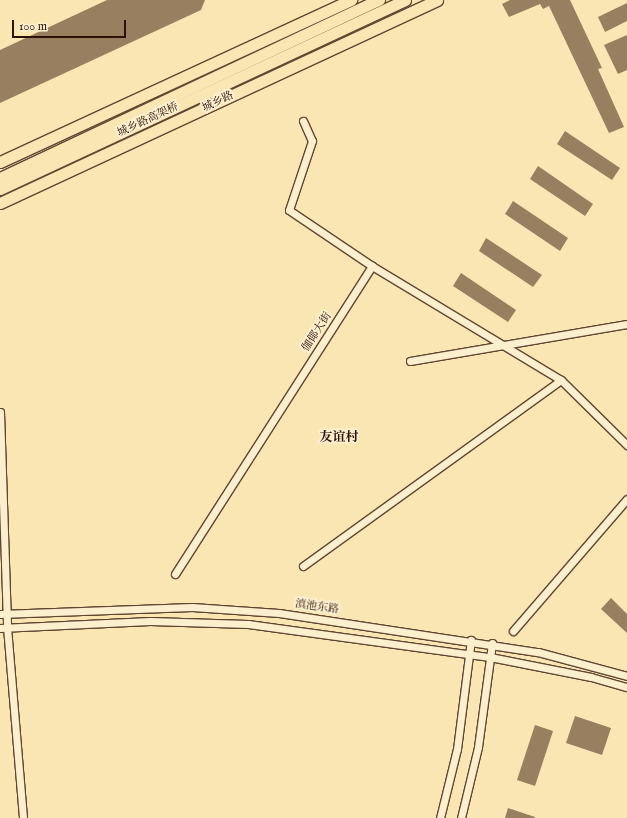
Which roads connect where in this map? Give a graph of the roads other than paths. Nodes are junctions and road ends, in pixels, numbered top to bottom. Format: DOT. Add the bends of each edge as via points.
graph roads {
  1 [pos="352,0"];
  2 [pos="379,0"];
  3 [pos="405,0"];
  4 [pos="437,0"];
  5 [pos="303,121"];
  6 [pos="0,162"];
  7 [pos="0,178"];
  8 [pos="0,189"];
  9 [pos="0,203"];
  10 [pos="372,266"];
  11 [pos="627,324"];
  12 [pos="410,361"];
  13 [pos="560,380"];
  14 [pos="0,412"];
  15 [pos="627,445"];
  16 [pos="627,500"];
  17 [pos="303,566"];
  18 [pos="176,574"];
  19 [pos="3,614"];
  20 [pos="3,628"];
  21 [pos="513,631"];
  22 [pos="471,640"];
  23 [pos="492,643"];
  24 [pos="470,654"];
  25 [pos="490,657"];
  26 [pos="627,676"];
  27 [pos="627,687"];
  28 [pos="23,818"];
  29 [pos="440,818"];
  30 [pos="461,818"];
  1 -- 6 [label="highway"];
  2 -- 7 [label="highway, 城乡路高架桥"];
  3 -- 8 [label="highway, 城乡路高架桥"];
  4 -- 9 [label="highway, 城乡路"];
  5 -- 10 [label="street" via="312,141 289,210"];
  10 -- 13 [label="street"];
  10 -- 18 [label="street, 伽倻大街"];
  11 -- 12 [label="street"];
  13 -- 15 [label="street"];
  13 -- 17 [label="street"];
  14 -- 19 [label="street"];
  16 -- 21 [label="street"];
  19 -- 20 [label="street"];
  19 -- 22 [label="street, 滇池东路" via="192,607 279,613"];
  20 -- 24 [label="street" via="202,621 298,629"];
  20 -- 28 [label="street"];
  22 -- 23 [label="street, 滇池东路"];
  22 -- 24 [label="street"];
  23 -- 25 [label="street"];
  23 -- 26 [label="street, 滇池东路" via="538,652"];
  24 -- 25 [label="street"];
  24 -- 29 [label="street" via="457,749"];
  25 -- 27 [label="street" via="591,677"];
  25 -- 30 [label="street" via="478,747"];
}
